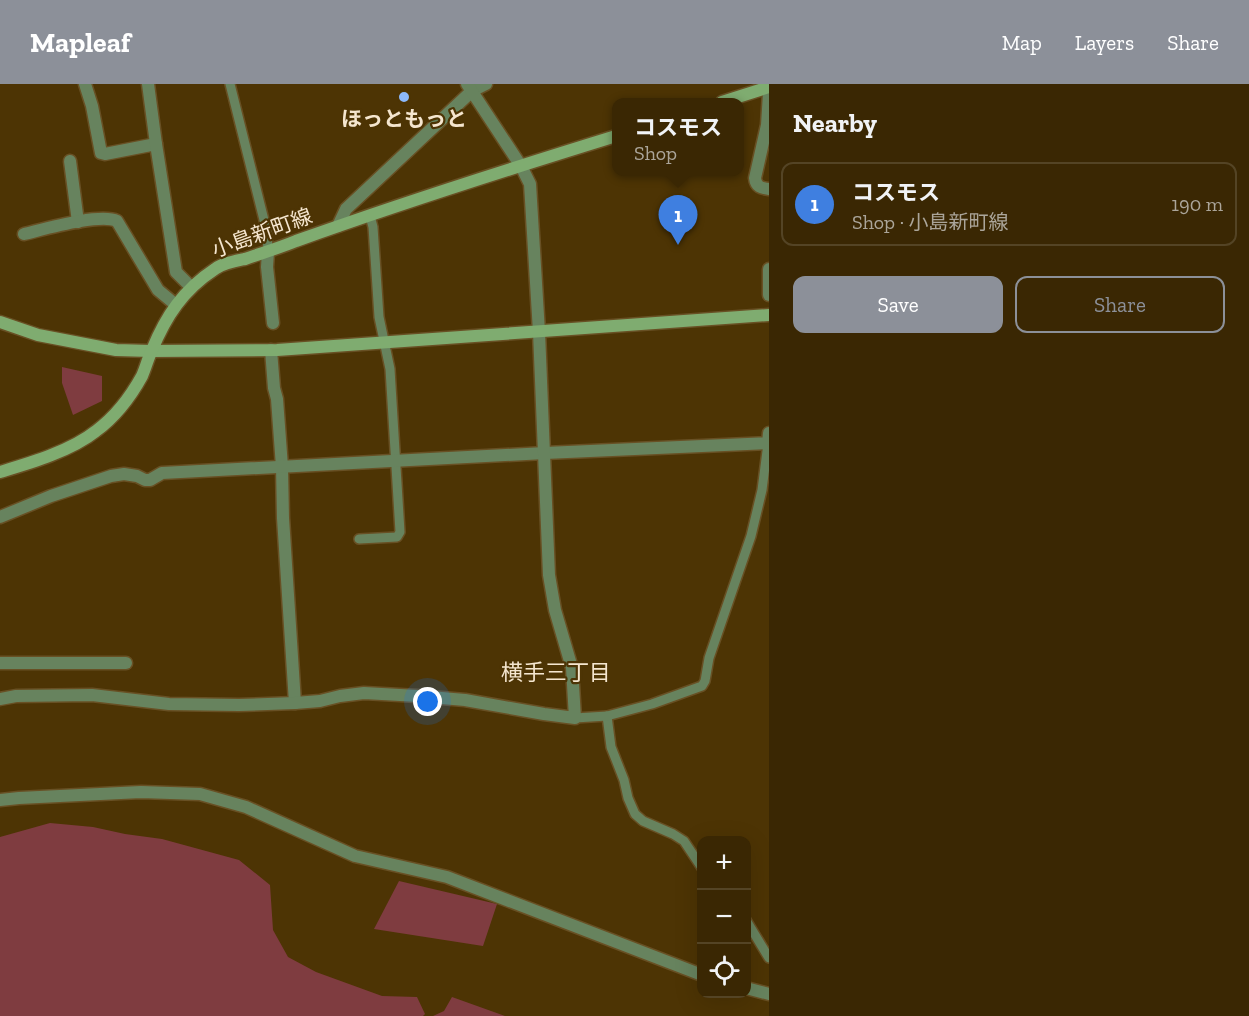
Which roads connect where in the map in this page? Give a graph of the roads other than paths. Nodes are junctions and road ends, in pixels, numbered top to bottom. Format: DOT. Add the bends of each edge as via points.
graph roads {
  1 [pos="85,84"];
  2 [pos="148,84"];
  3 [pos="230,84"];
  4 [pos="486,84"];
  5 [pos="470,88"];
  6 [pos="768,90"];
  7 [pos="737,98"];
  8 [pos="612,137"];
  9 [pos="156,144"];
  10 [pos="70,161"];
  11 [pos="522,166"];
  12 [pos="769,189"];
  13 [pos="370,216"];
  14 [pos="78,222"];
  15 [pos="338,226"];
  16 [pos="24,234"];
  17 [pos="268,252"];
  18 [pos="769,268"];
  19 [pos="191,286"];
  20 [pos="769,295"];
  21 [pos="176,305"];
  22 [pos="769,315"];
  23 [pos="0,322"];
  24 [pos="273,323"];
  25 [pos="539,332"];
  26 [pos="384,342"];
  27 [pos="271,350"];
  28 [pos="151,351"];
  29 [pos="769,438"];
  30 [pos="545,453"];
  31 [pos="395,461"];
  32 [pos="282,467"];
  33 [pos="0,472"];
  34 [pos="0,517"];
  35 [pos="359,539"];
  36 [pos="0,663"];
  37 [pos="126,663"];
  38 [pos="0,699"];
  39 [pos="295,704"];
  40 [pos="607,716"];
  41 [pos="574,718"];
  42 [pos="0,800"];
  43 [pos="697,860"];
  44 [pos="751,927"];
  45 [pos="769,958"];
  46 [pos="697,973"];
  47 [pos="751,989"];
  48 [pos="769,994"];
  1 -- 9 [label="street" via="101,153"];
  2 -- 9 [label="street"];
  3 -- 17 [label="lane" via="267,232"];
  4 -- 5 [label="street"];
  5 -- 11 [label="street"];
  5 -- 15 [label="street" via="346,209"];
  6 -- 7 [label="main road"];
  6 -- 12 [label="street" via="767,125 755,178 759,187"];
  8 -- 11 [label="main road, 小島新町線"];
  9 -- 19 [label="street" via="177,272"];
  10 -- 14 [label="street"];
  11 -- 13 [label="main road, 小島新町線"];
  11 -- 25 [label="street" via="530,184"];
  13 -- 15 [label="main road, 小島新町線"];
  13 -- 26 [label="lane"];
  14 -- 16 [label="street"];
  14 -- 21 [label="street" via="110,218 117,221 158,290"];
  15 -- 17 [label="main road, 小島新町線"];
  17 -- 19 [label="main road, 小島新町線" via="217,267"];
  17 -- 24 [label="street"];
  18 -- 20 [label="street"];
  19 -- 21 [label="main road, 小島新町線"];
  21 -- 28 [label="main road, 小島新町線"];
  22 -- 25 [label="main road"];
  23 -- 28 [label="main road" via="38,335 116,350"];
  25 -- 26 [label="main road"];
  25 -- 30 [label="street"];
  26 -- 27 [label="main road"];
  26 -- 31 [label="lane" via="390,369"];
  27 -- 28 [label="main road"];
  27 -- 32 [label="street"];
  28 -- 33 [label="main road, 小島新町線" via="135,388 95,432 74,445"];
  29 -- 30 [label="street"];
  29 -- 40 [label="lane" via="751,536 709,658 705,681 702,686 652,704"];
  30 -- 31 [label="street"];
  30 -- 41 [label="street" via="549,575 572,668"];
  31 -- 32 [label="street"];
  31 -- 35 [label="lane" via="400,532 397,537"];
  32 -- 34 [label="street" via="162,473 150,480 124,474 111,476"];
  32 -- 39 [label="street"];
  36 -- 37 [label="street"];
  38 -- 39 [label="street" via="92,695 169,704"];
  39 -- 41 [label="street" via="364,693 407,695"];
  40 -- 41 [label="lane"];
  40 -- 43 [label="lane" via="610,747 635,814 684,841"];
  42 -- 46 [label="street" via="141,792 200,794 246,807 355,856 447,877"];
  44 -- 45 [label="lane"];
  47 -- 48 [label="street"];
}
